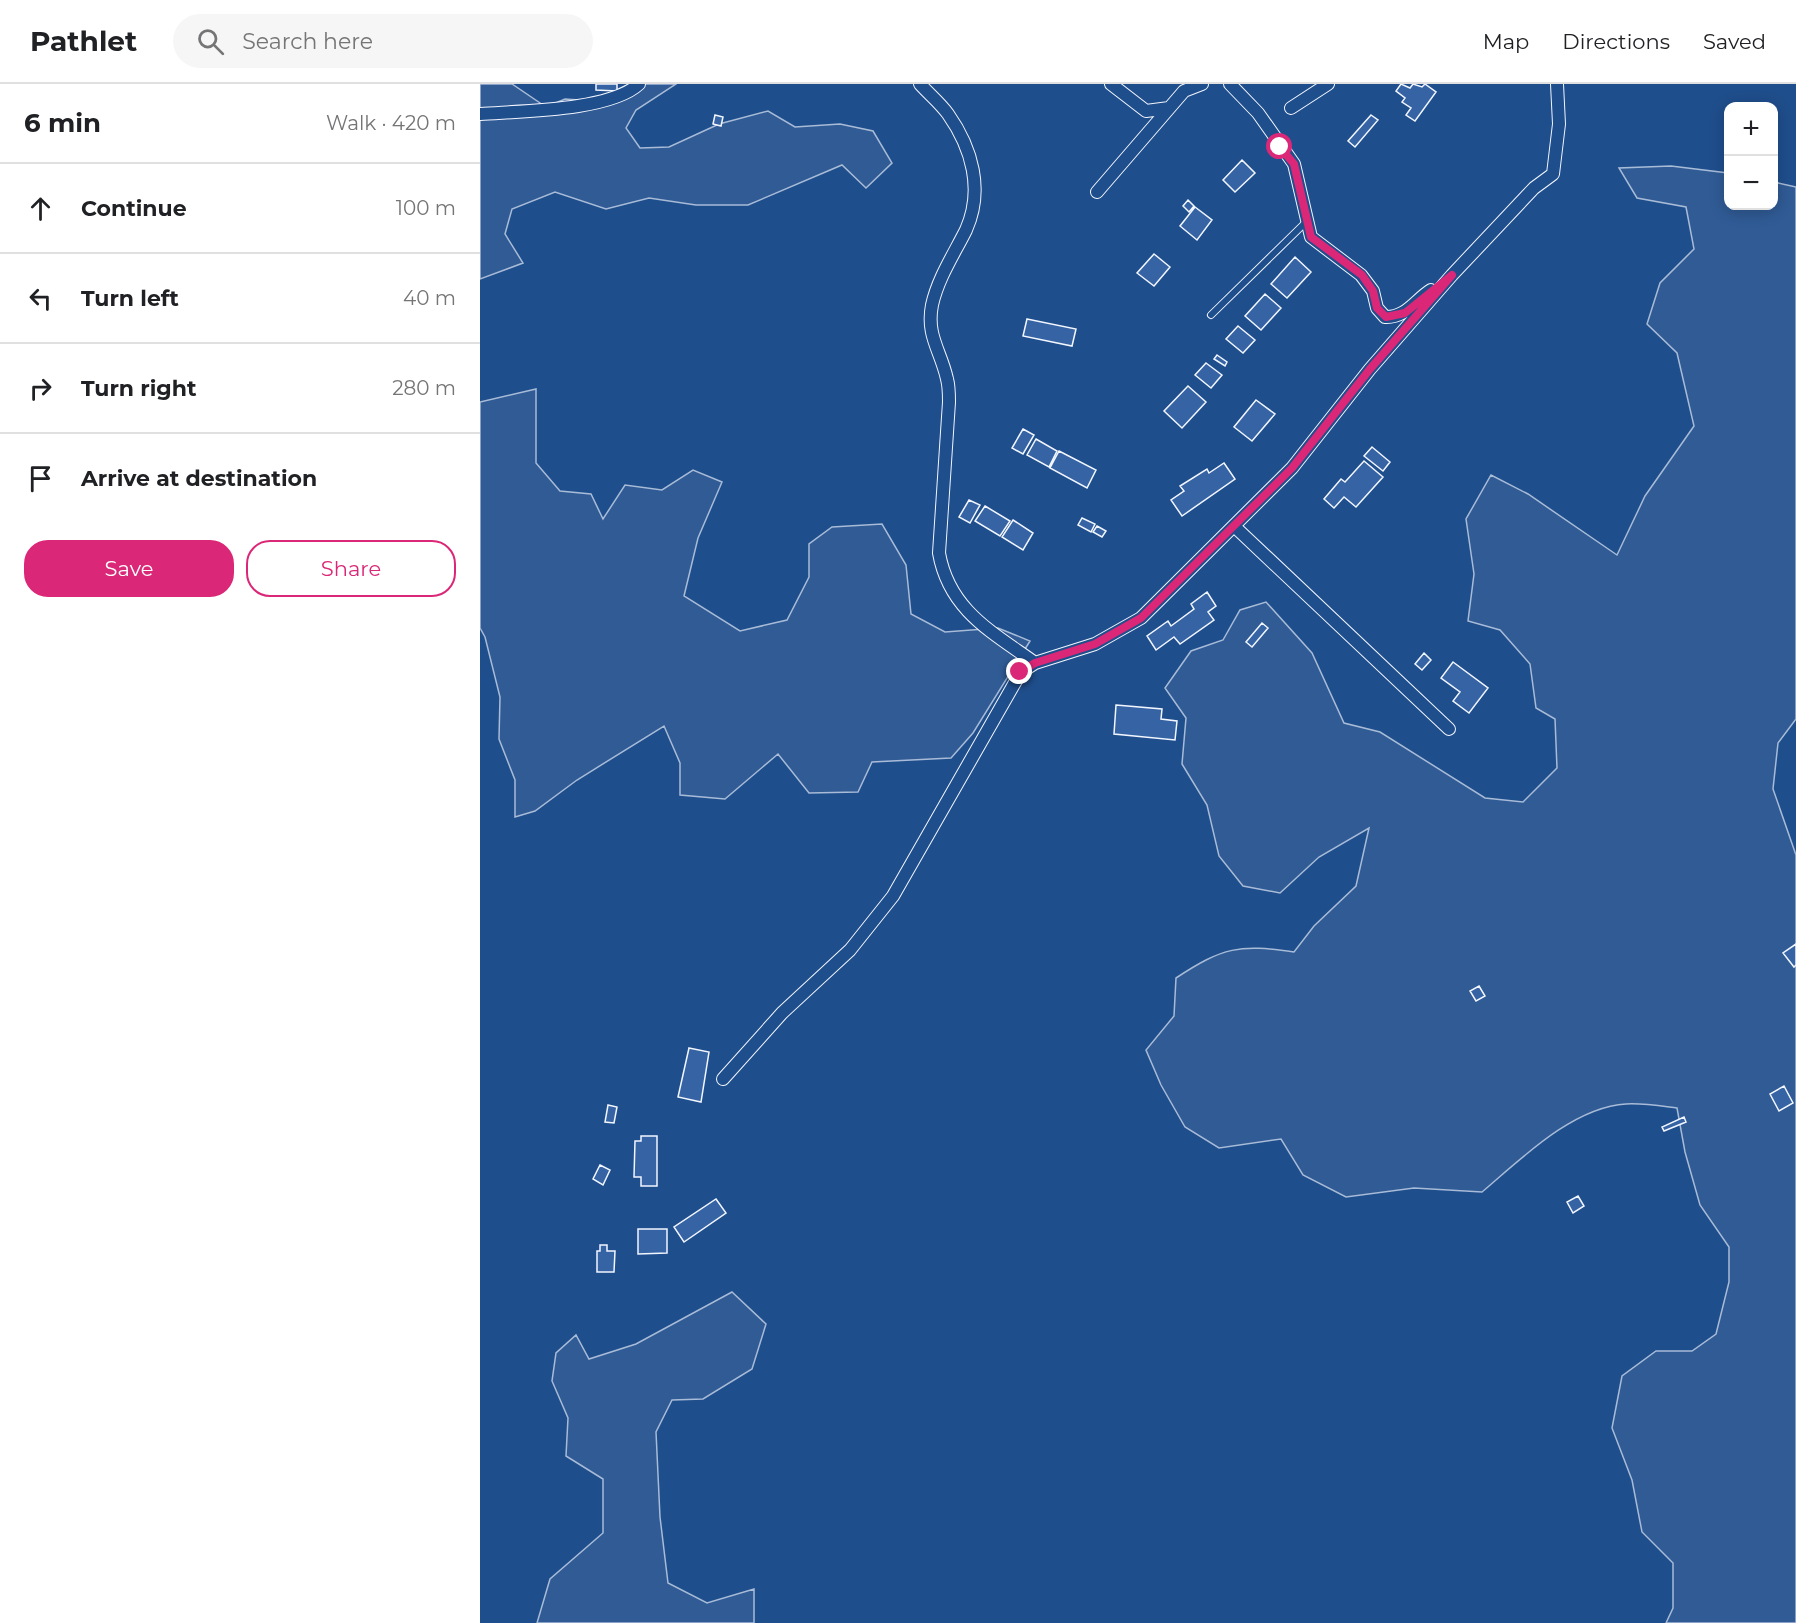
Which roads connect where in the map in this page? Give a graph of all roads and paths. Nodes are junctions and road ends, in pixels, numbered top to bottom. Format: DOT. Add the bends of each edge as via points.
graph roads {
  1 [pos="639,84"];
  2 [pos="920,84"];
  3 [pos="1111,84"];
  4 [pos="1202,84"];
  5 [pos="1230,84"];
  6 [pos="1328,84"];
  7 [pos="1557,84"];
  8 [pos="1169,108"];
  9 [pos="1291,108"];
  10 [pos="480,114"];
  11 [pos="1097,192"];
  12 [pos="1311,237"];
  13 [pos="1452,275"];
  14 [pos="1211,315"];
  15 [pos="1234,525"];
  16 [pos="1035,663"];
  17 [pos="1449,729"];
  18 [pos="723,1079"];
  1 -- 10 [label="street" via="617,98 588,104"];
  2 -- 16 [label="street" via="955,126 974,170 975,183 967,226 939,284 930,325 947,379 949,402 939,553 942,575 959,603 979,623"];
  3 -- 8 [label="street" via="1146,111"];
  4 -- 8 [label="street" via="1184,91"];
  5 -- 12 [label="street" via="1258,113 1294,164"];
  6 -- 9 [label="street"];
  7 -- 13 [label="street" via="1559,124 1553,174 1534,188"];
  8 -- 11 [label="street"];
  12 -- 13 [label="street" via="1362,275 1373,291 1377,308 1386,317 1405,313"];
  12 -- 14 [label="lane" via="1305,223"];
  13 -- 15 [label="street" via="1370,369 1292,468"];
  15 -- 16 [label="street" via="1141,618 1095,644"];
  15 -- 17 [label="street"];
  16 -- 18 [label="street" via="1020,672 1002,701 893,896 850,950 782,1013"];
}
